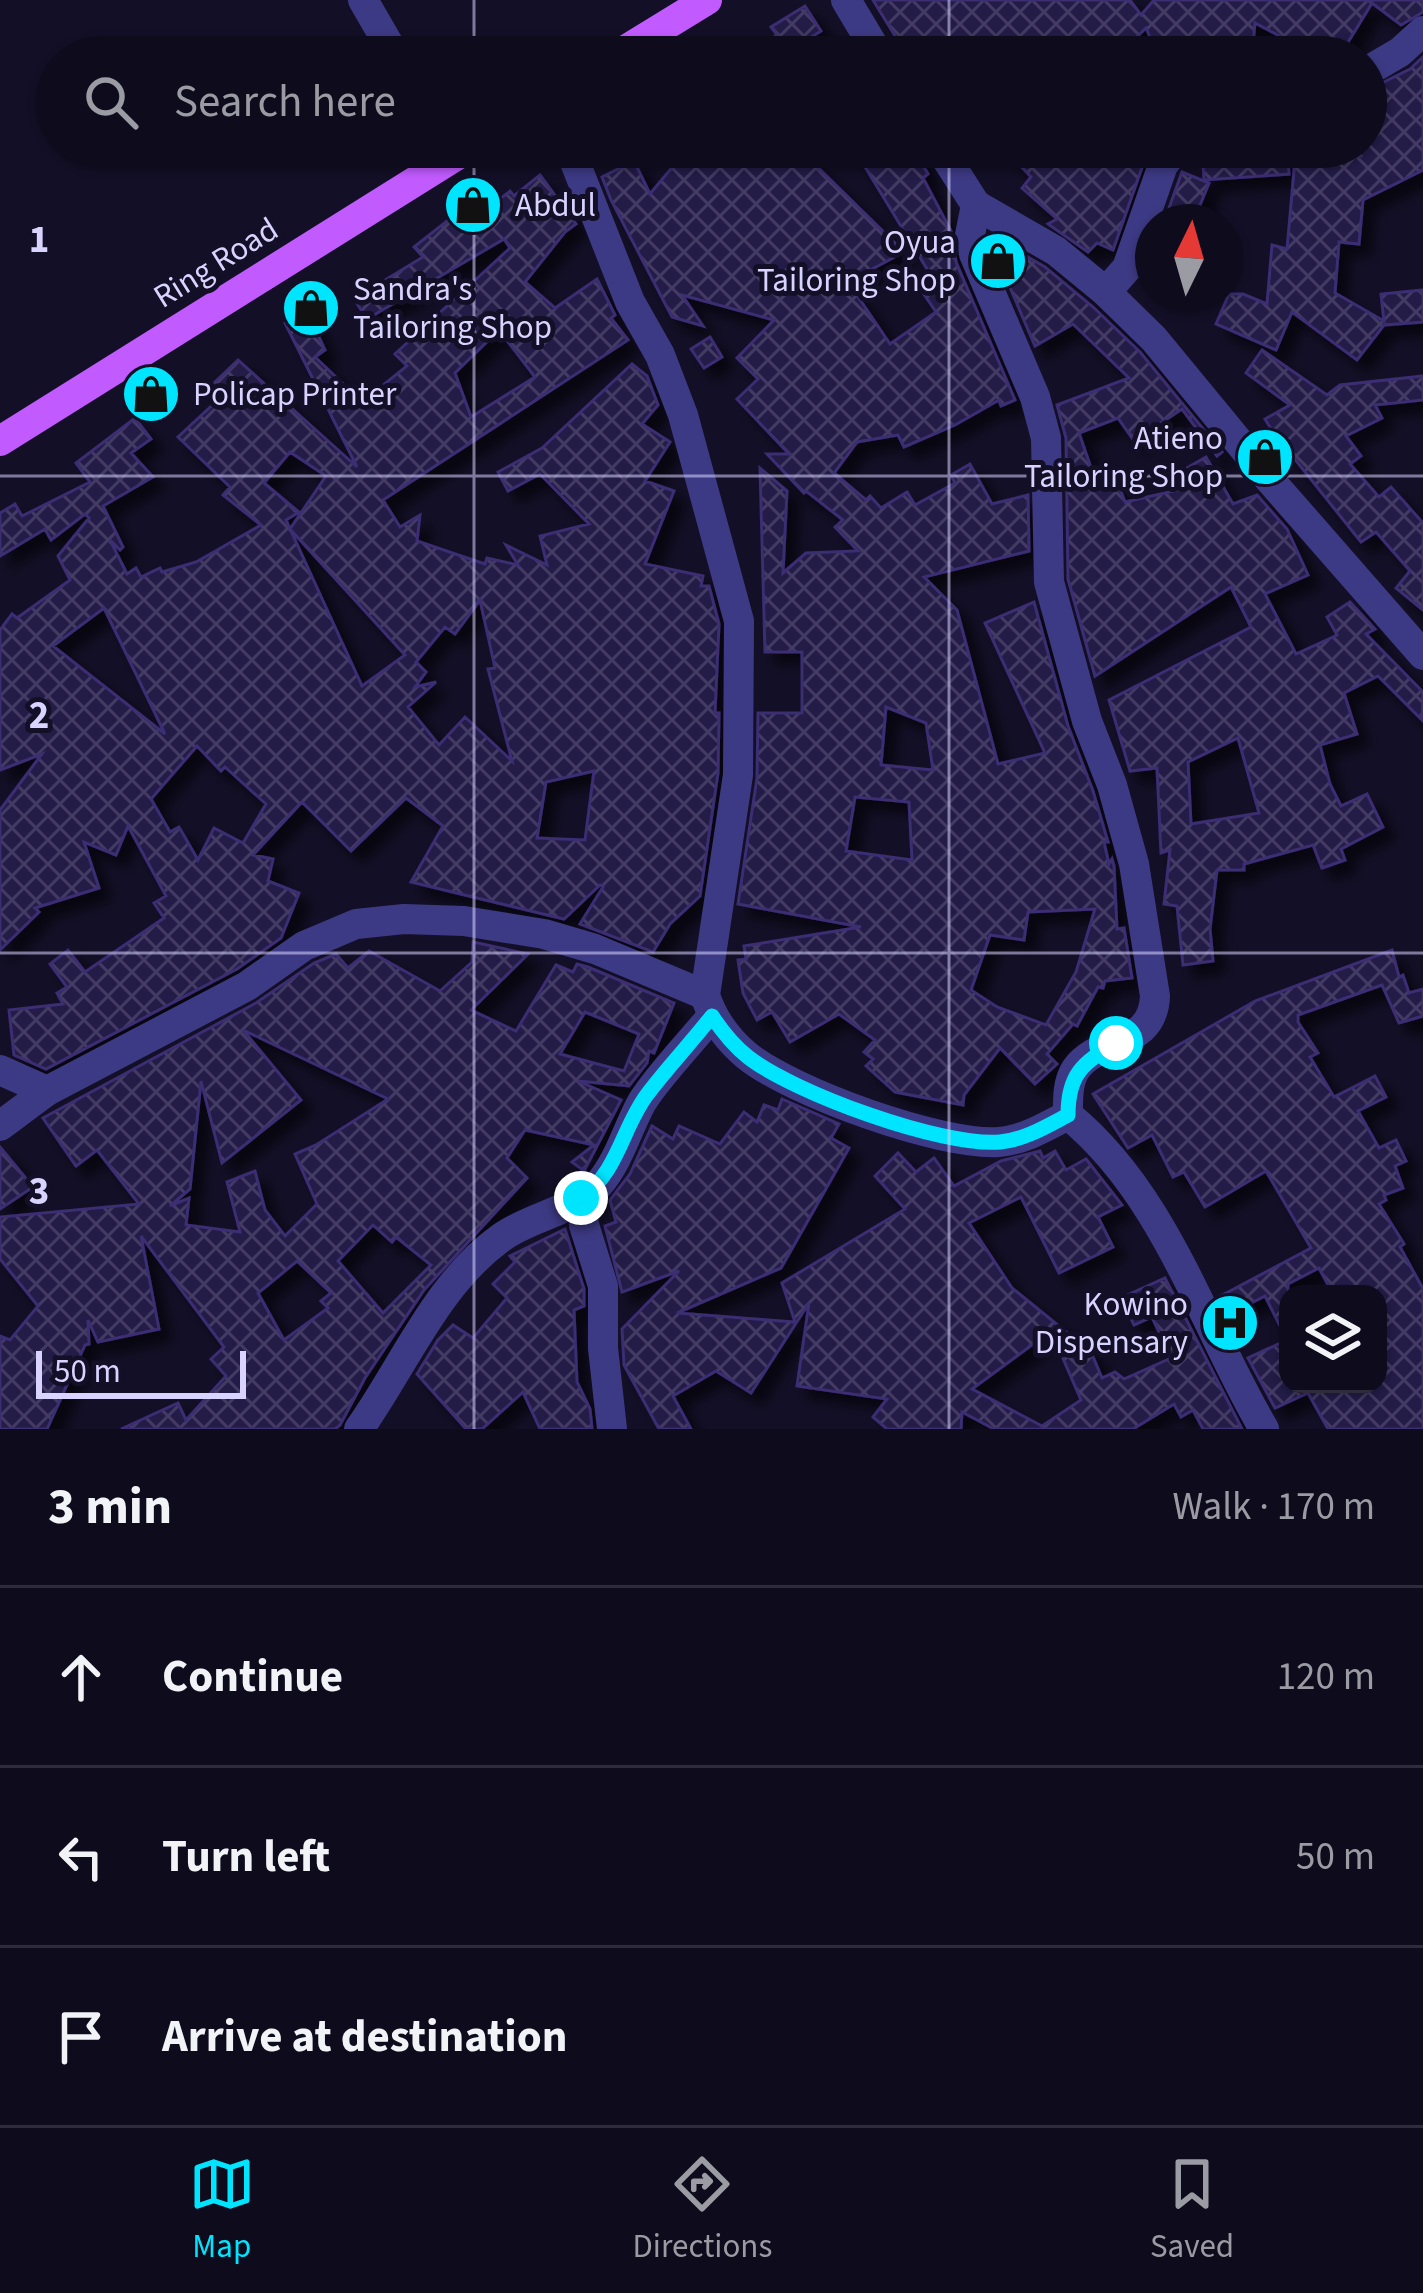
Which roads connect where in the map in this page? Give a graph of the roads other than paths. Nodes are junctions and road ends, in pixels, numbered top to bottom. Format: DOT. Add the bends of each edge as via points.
graph roads {
  1 [pos="363,0"];
  2 [pos="706,0"];
  3 [pos="846,0"];
  4 [pos="1423,31"];
  5 [pos="384,36"];
  6 [pos="648,36"];
  7 [pos="867,36"];
  8 [pos="1387,60"];
  9 [pos="429,168"];
  10 [pos="577,168"];
  11 [pos="952,168"];
  12 [pos="1162,168"];
  13 [pos="976,205"];
  14 [pos="1106,292"];
  15 [pos="0,441"];
  16 [pos="1423,655"];
  17 [pos="708,1005"];
  18 [pos="0,1070"];
  19 [pos="47,1091"];
  20 [pos="1068,1115"];
  21 [pos="0,1126"];
  22 [pos="581,1198"];
  23 [pos="359,1429"];
  24 [pos="612,1429"];
  25 [pos="1264,1429"];
  1 -- 5 [label="street"];
  2 -- 6 [label="main road"];
  3 -- 7 [label="street"];
  4 -- 8 [label="street"];
  9 -- 15 [label="main road, Ring Road"];
  10 -- 17 [label="street" via="683,415 739,621 738,775"];
  11 -- 13 [label="street"];
  12 -- 14 [label="street" via="1127,268"];
  13 -- 14 [label="street" via="1026,231"];
  13 -- 20 [label="street" via="974,254 1046,438 1048,582 1134,864 1155,996 1154,1015 1142,1029 1076,1069"];
  14 -- 16 [label="street" via="1178,365"];
  17 -- 19 [label="street" via="595,949 544,934 464,921 356,924"];
  17 -- 20 [label="street" via="748,1057 843,1106 1000,1142"];
  17 -- 22 [label="street" via="645,1097 620,1154"];
  18 -- 19 [label="street"];
  19 -- 21 [label="street"];
  20 -- 25 [label="street" via="1154,1214"];
  22 -- 23 [label="street" via="502,1237 467,1271 405,1351"];
  22 -- 24 [label="street" via="603,1286"];
}
